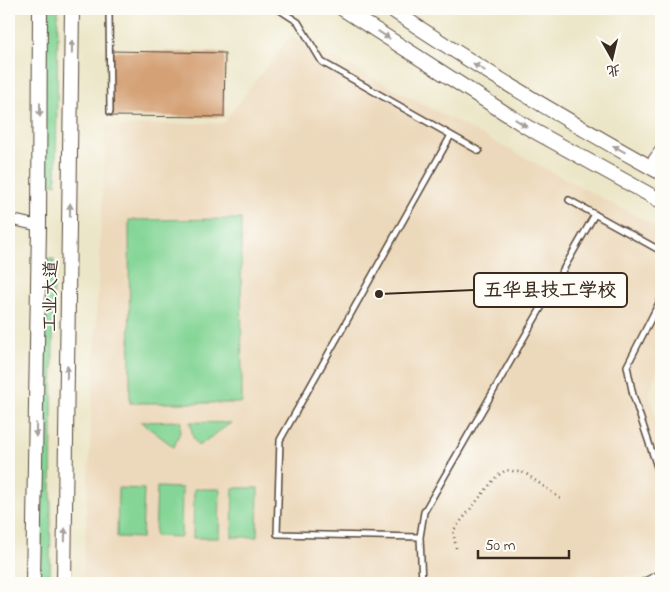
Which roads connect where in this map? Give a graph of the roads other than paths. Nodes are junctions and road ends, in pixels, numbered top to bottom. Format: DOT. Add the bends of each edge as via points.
graph roads {
  1 [pos="40,9"];
  2 [pos="72,9"];
  3 [pos="109,9"];
  4 [pos="278,9"];
  5 [pos="343,9"];
  6 [pos="391,9"];
  7 [pos="110,112"];
  8 [pos="450,137"];
  9 [pos="661,149"];
  10 [pos="479,152"];
  11 [pos="649,166"];
  12 [pos="661,173"];
  13 [pos="569,200"];
  14 [pos="661,201"];
  15 [pos="595,214"];
  16 [pos="9,219"];
  17 [pos="39,226"];
  18 [pos="661,251"];
  19 [pos="661,299"];
  20 [pos="661,479"];
  21 [pos="420,537"];
  22 [pos="661,572"];
  23 [pos="33,583"];
  24 [pos="64,583"];
  25 [pos="422,583"];
  26 [pos="641,583"];
  1 -- 17 [label="main road, one-way"];
  24 -- 2 [label="main road, 工业大道, one-way"];
  3 -- 7 [label="lane"];
  4 -- 10 [label="lane" via="298,22 322,62"];
  5 -- 14 [label="main road, one-way" via="527,127"];
  11 -- 6 [label="main road, one-way" via="566,120"];
  8 -- 21 [label="lane" via="280,440 277,534"];
  9 -- 11 [label="street"];
  11 -- 12 [label="main road"];
  13 -- 15 [label="lane"];
  15 -- 18 [label="lane"];
  15 -- 21 [label="lane" via="424,512"];
  16 -- 17 [label="street"];
  17 -- 23 [label="main road, one-way"];
  19 -- 20 [label="lane" via="627,366 633,395"];
  21 -- 25 [label="lane"];
  22 -- 26 [label="lane"];
}
